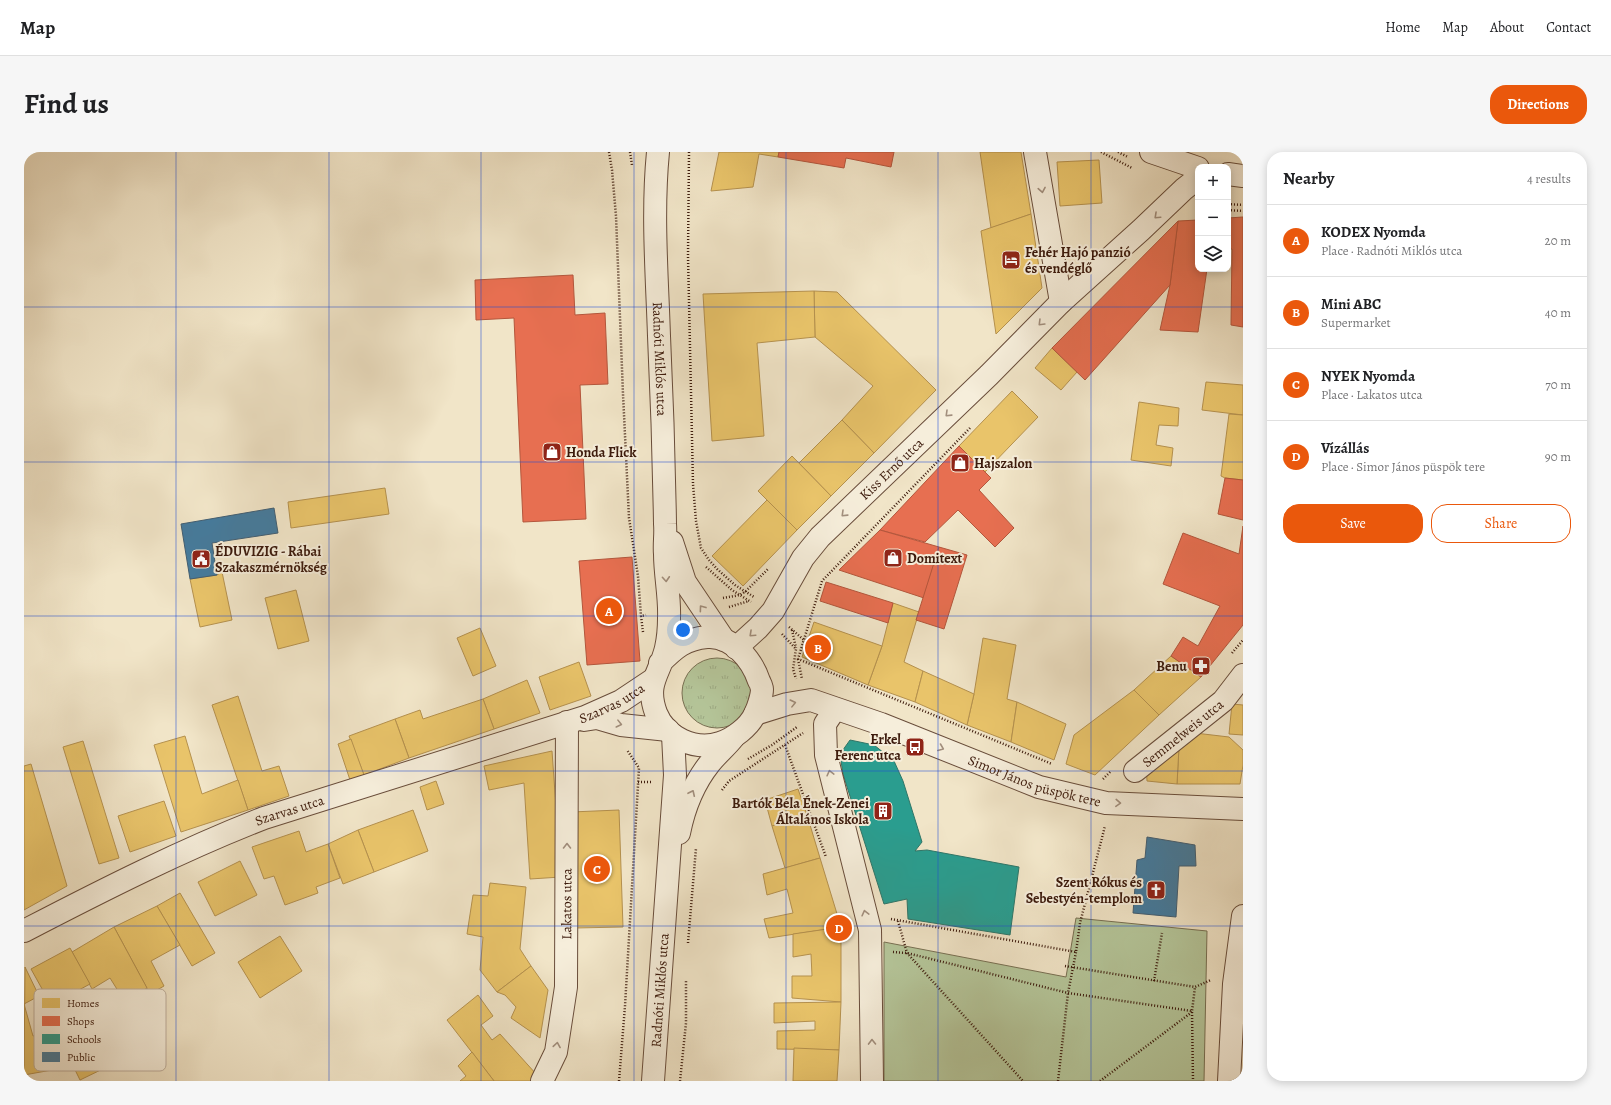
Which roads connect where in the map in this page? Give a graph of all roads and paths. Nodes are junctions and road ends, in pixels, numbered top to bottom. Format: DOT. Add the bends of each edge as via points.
graph roads {
  1 [pos="609,152"];
  2 [pos="630,152"];
  3 [pos="644,152"];
  4 [pos="658,152"];
  5 [pos="689,152"];
  6 [pos="1035,152"];
  7 [pos="1122,152"];
  8 [pos="1151,152"];
  9 [pos="1121,161"];
  10 [pos="1195,167"];
  11 [pos="632,170"];
  12 [pos="1231,174"];
  13 [pos="1243,176"];
  14 [pos="1195,180"];
  15 [pos="1231,204"];
  16 [pos="654,205"];
  17 [pos="1243,205"];
  18 [pos="1231,210"];
  19 [pos="1243,211"];
  20 [pos="1061,302"];
  21 [pos="971,427"];
  22 [pos="665,512"];
  23 [pos="704,566"];
  24 [pos="746,591"];
  25 [pos="740,595"];
  26 [pos="641,616"];
  27 [pos="651,616"];
  28 [pos="766,618"];
  29 [pos="647,634"];
  30 [pos="730,644"];
  31 [pos="657,671"];
  32 [pos="1243,675"];
  33 [pos="804,700"];
  34 [pos="835,709"];
  35 [pos="755,714"];
  36 [pos="567,722"];
  37 [pos="621,725"];
  38 [pos="670,733"];
  39 [pos="734,736"];
  40 [pos="745,761"];
  41 [pos="1054,765"];
  42 [pos="1114,769"];
  43 [pos="1135,771"];
  44 [pos="719,793"];
  45 [pos="1106,803"];
  46 [pos="1243,809"];
  47 [pos="696,844"];
  48 [pos="828,864"];
  49 [pos="665,899"];
  50 [pos="1243,916"];
  51 [pos="883,918"];
  52 [pos="898,921"];
  53 [pos="24,931"];
  54 [pos="1162,933"];
  55 [pos="688,950"];
  56 [pos="1076,952"];
  57 [pos="907,953"];
  58 [pos="1065,966"];
  59 [pos="1073,968"];
  60 [pos="686,978"];
  61 [pos="1214,979"];
  62 [pos="1154,981"];
  63 [pos="1195,987"];
  64 [pos="1068,993"];
  65 [pos="1192,1011"];
  66 [pos="542,1081"];
  67 [pos="619,1081"];
  68 [pos="653,1081"];
  69 [pos="680,1081"];
  70 [pos="872,1081"];
  71 [pos="1023,1081"];
  72 [pos="1058,1081"];
  73 [pos="1100,1081"];
  74 [pos="1193,1081"];
  75 [pos="1229,1081"];
  1 -- 26 [label="path" via="616,216 629,518"];
  2 -- 11 [label="path"];
  3 -- 16 [label="street, Radnóti Miklós utca"];
  4 -- 16 [label="street, Radnóti Miklós utca"];
  5 -- 24 [label="path" via="688,256 696,521 701,548 709,560 735,586"];
  6 -- 20 [label="street, one-way"];
  7 -- 9 [label="path"];
  8 -- 10 [label="street"];
  12 -- 13 [label="street"];
  14 -- 20 [label="street, Kiss Ernő utca, one-way"];
  15 -- 17 [label="path"];
  16 -- 22 [label="street, Radnóti Miklós utca"];
  18 -- 19 [label="path"];
  20 -- 28 [label="street, Kiss Ernő utca, one-way" via="820,537 803,558 773,611"];
  21 -- 41 [label="path" via="822,581 798,659"];
  30 -- 22 [label="street, Radnóti Miklós utca, one-way" via="685,582"];
  22 -- 31 [label="street, Radnóti Miklós utca, one-way" via="664,555 670,615 666,649"];
  23 -- 25 [label="path"];
  27 -- 29 [label="path" via="646,619"];
  28 -- 30 [label="street, Kiss Ernő utca, one-way" via="758,628"];
  28 -- 33 [label="path" via="796,649 793,669"];
  30 -- 31 [label="street" via="709,637 694,640 678,646"];
  30 -- 35 [label="street" via="749,660 762,689"];
  31 -- 36 [label="street, Szarvas utca" via="621,701 585,718"];
  31 -- 38 [label="street" via="651,694 657,715"];
  32 -- 43 [label="street, Semmelweis utca" via="1223,701"];
  33 -- 34 [label="street, Simor János püspök tere"];
  35 -- 33 [label="street, Simor János püspök tere, one-way"];
  33 -- 40 [label="path" via="806,704 802,723"];
  34 -- 45 [label="street, Simor János püspök tere, one-way" via="881,724 1039,787"];
  70 -- 34 [label="street, one-way" via="870,930 826,755 825,724"];
  35 -- 39 [label="street" via="747,726"];
  36 -- 37 [label="street, Szarvas utca, one-way" via="597,718"];
  36 -- 53 [label="street, Szarvas utca" via="258,820 160,863"];
  66 -- 36 [label="street, Lakatos utca, one-way" via="556,1052 566,987"];
  37 -- 38 [label="street, Szarvas utca"];
  37 -- 67 [label="path" via="623,745 639,768"];
  38 -- 39 [label="street" via="691,744 706,746"];
  38 -- 49 [label="street, Radnóti Miklós utca" via="674,776"];
  49 -- 39 [label="street, Radnóti Miklós utca, one-way" via="682,814 710,763"];
  42 -- 45 [label="path" via="1098,783"];
  44 -- 48 [label="path" via="729,781 785,745"];
  45 -- 46 [label="street, Simor János püspök tere, one-way"];
  45 -- 56 [label="path" via="1106,821 1080,923"];
  47 -- 55 [label="path"];
  49 -- 68 [label="street, Radnóti Miklós utca"];
  50 -- 75 [label="street" via="1234,984"];
  51 -- 52 [label="path"];
  52 -- 56 [label="path"];
  52 -- 57 [label="path"];
  54 -- 62 [label="path"];
  56 -- 59 [label="path"];
  57 -- 64 [label="path"];
  57 -- 71 [label="path"];
  58 -- 59 [label="path"];
  59 -- 62 [label="path"];
  59 -- 64 [label="path"];
  60 -- 69 [label="path" via="686,1023"];
  61 -- 63 [label="path"];
  62 -- 63 [label="path"];
  63 -- 65 [label="path"];
  64 -- 65 [label="path"];
  64 -- 72 [label="path"];
  65 -- 73 [label="path"];
  65 -- 74 [label="path"];
}
